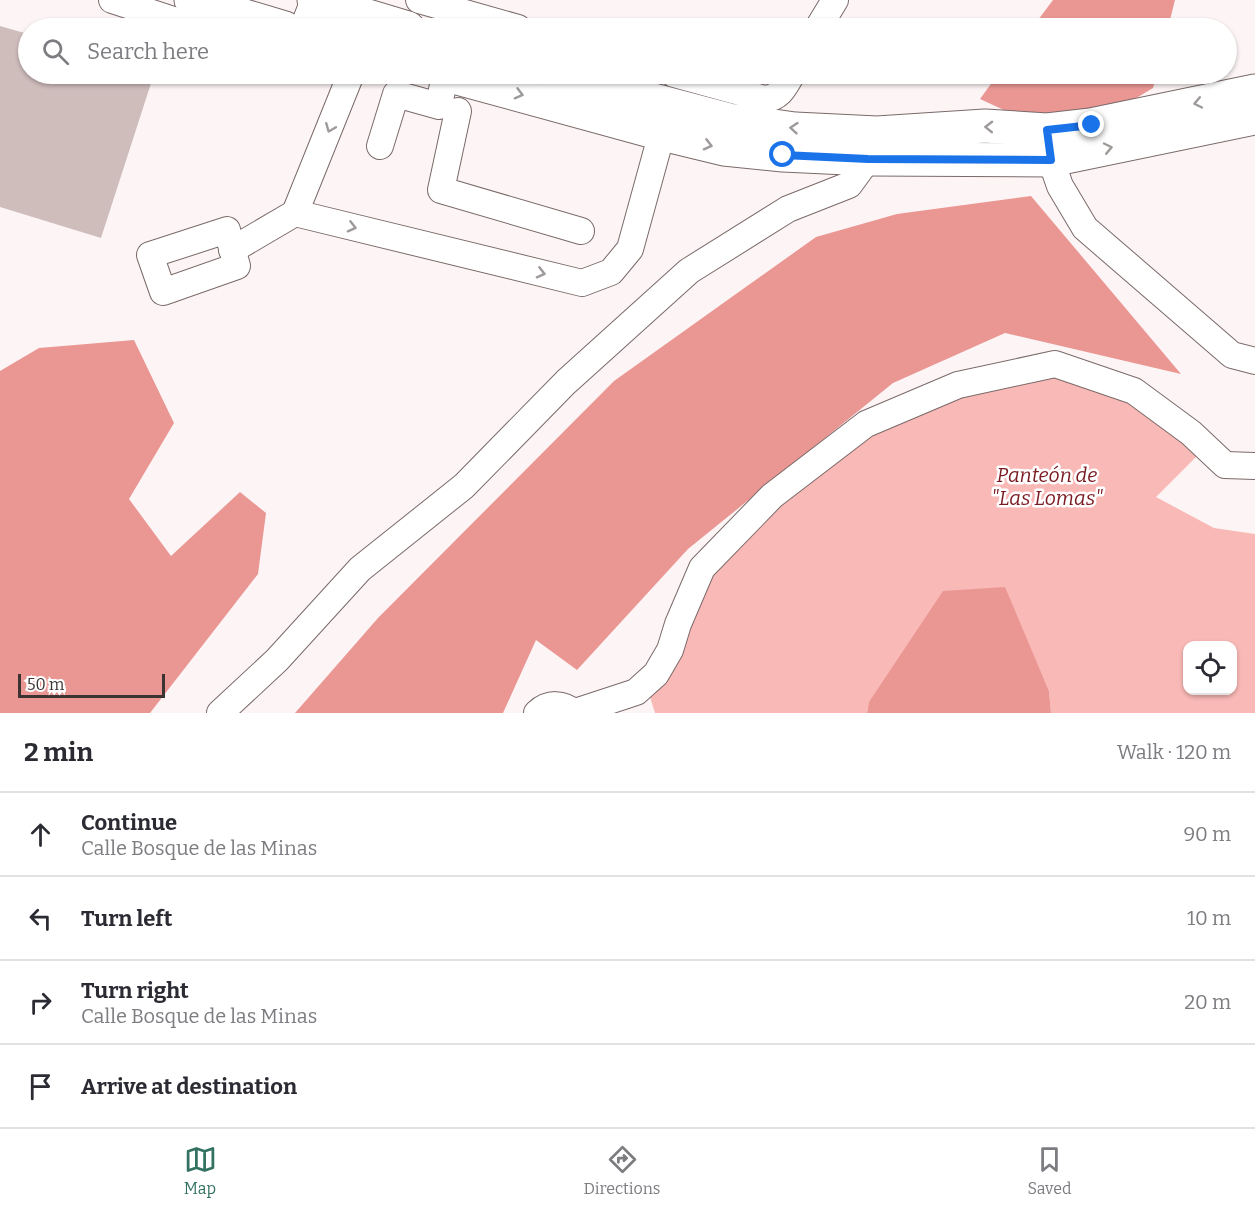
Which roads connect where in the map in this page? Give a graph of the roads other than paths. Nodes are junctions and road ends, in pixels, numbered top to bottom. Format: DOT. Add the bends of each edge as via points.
graph roads {
  1 [pos="112,0"];
  2 [pos="191,0"];
  3 [pos="314,0"];
  4 [pos="419,0"];
  5 [pos="835,0"];
  6 [pos="167,18"];
  7 [pos="251,18"];
  8 [pos="307,18"];
  9 [pos="357,18"];
  10 [pos="483,18"];
  11 [pos="824,18"];
  12 [pos="347,84"];
  13 [pos="447,84"];
  14 [pos="492,84"];
  15 [pos="579,84"];
  16 [pos="710,84"];
  17 [pos="786,84"];
  18 [pos="1255,91"];
  19 [pos="456,111"];
  20 [pos="1255,118"];
  21 [pos="666,120"];
  22 [pos="1049,145"];
  23 [pos="380,146"];
  24 [pos="868,159"];
  25 [pos="295,213"];
  26 [pos="581,231"];
  27 [pos="232,250"];
  28 [pos="1255,361"];
  29 [pos="1255,466"];
  30 [pos="220,713"];
  31 [pos="537,713"];
  32 [pos="575,713"];
  1 -- 6 [label="street"];
  2 -- 7 [label="main road"];
  3 -- 8 [label="street"];
  3 -- 9 [label="main road"];
  4 -- 10 [label="street"];
  5 -- 11 [label="street"];
  12 -- 25 [label="street, one-way"];
  13 -- 19 [label="street"];
  14 -- 21 [label="main road, one-way"];
  15 -- 21 [label="main road"];
  16 -- 17 [label="street" via="765,99 781,93"];
  18 -- 22 [label="main road, one-way" via="1092,125"];
  19 -- 23 [label="street" via="396,94"];
  19 -- 26 [label="street" via="441,190"];
  22 -- 20 [label="main road, one-way"];
  22 -- 21 [label="main road, one-way" via="985,126 877,133 795,129 729,120"];
  21 -- 24 [label="main road, one-way" via="724,149"];
  25 -- 21 [label="street, one-way" via="582,283 611,272 630,249"];
  22 -- 24 [label="main road"];
  22 -- 28 [label="street" via="1060,186 1085,228 1232,355"];
  24 -- 30 [label="street" via="849,185 788,208 689,271 566,382 464,486 360,569 277,660"];
  25 -- 27 [label="street"];
  29 -- 32 [label="street" via="1225,465 1191,433 1134,391 1055,364 958,385 866,424 772,496 702,568 670,650 656,674 636,692"];
  31 -- 32 [label="street" via="548,705 558,704"];
}
